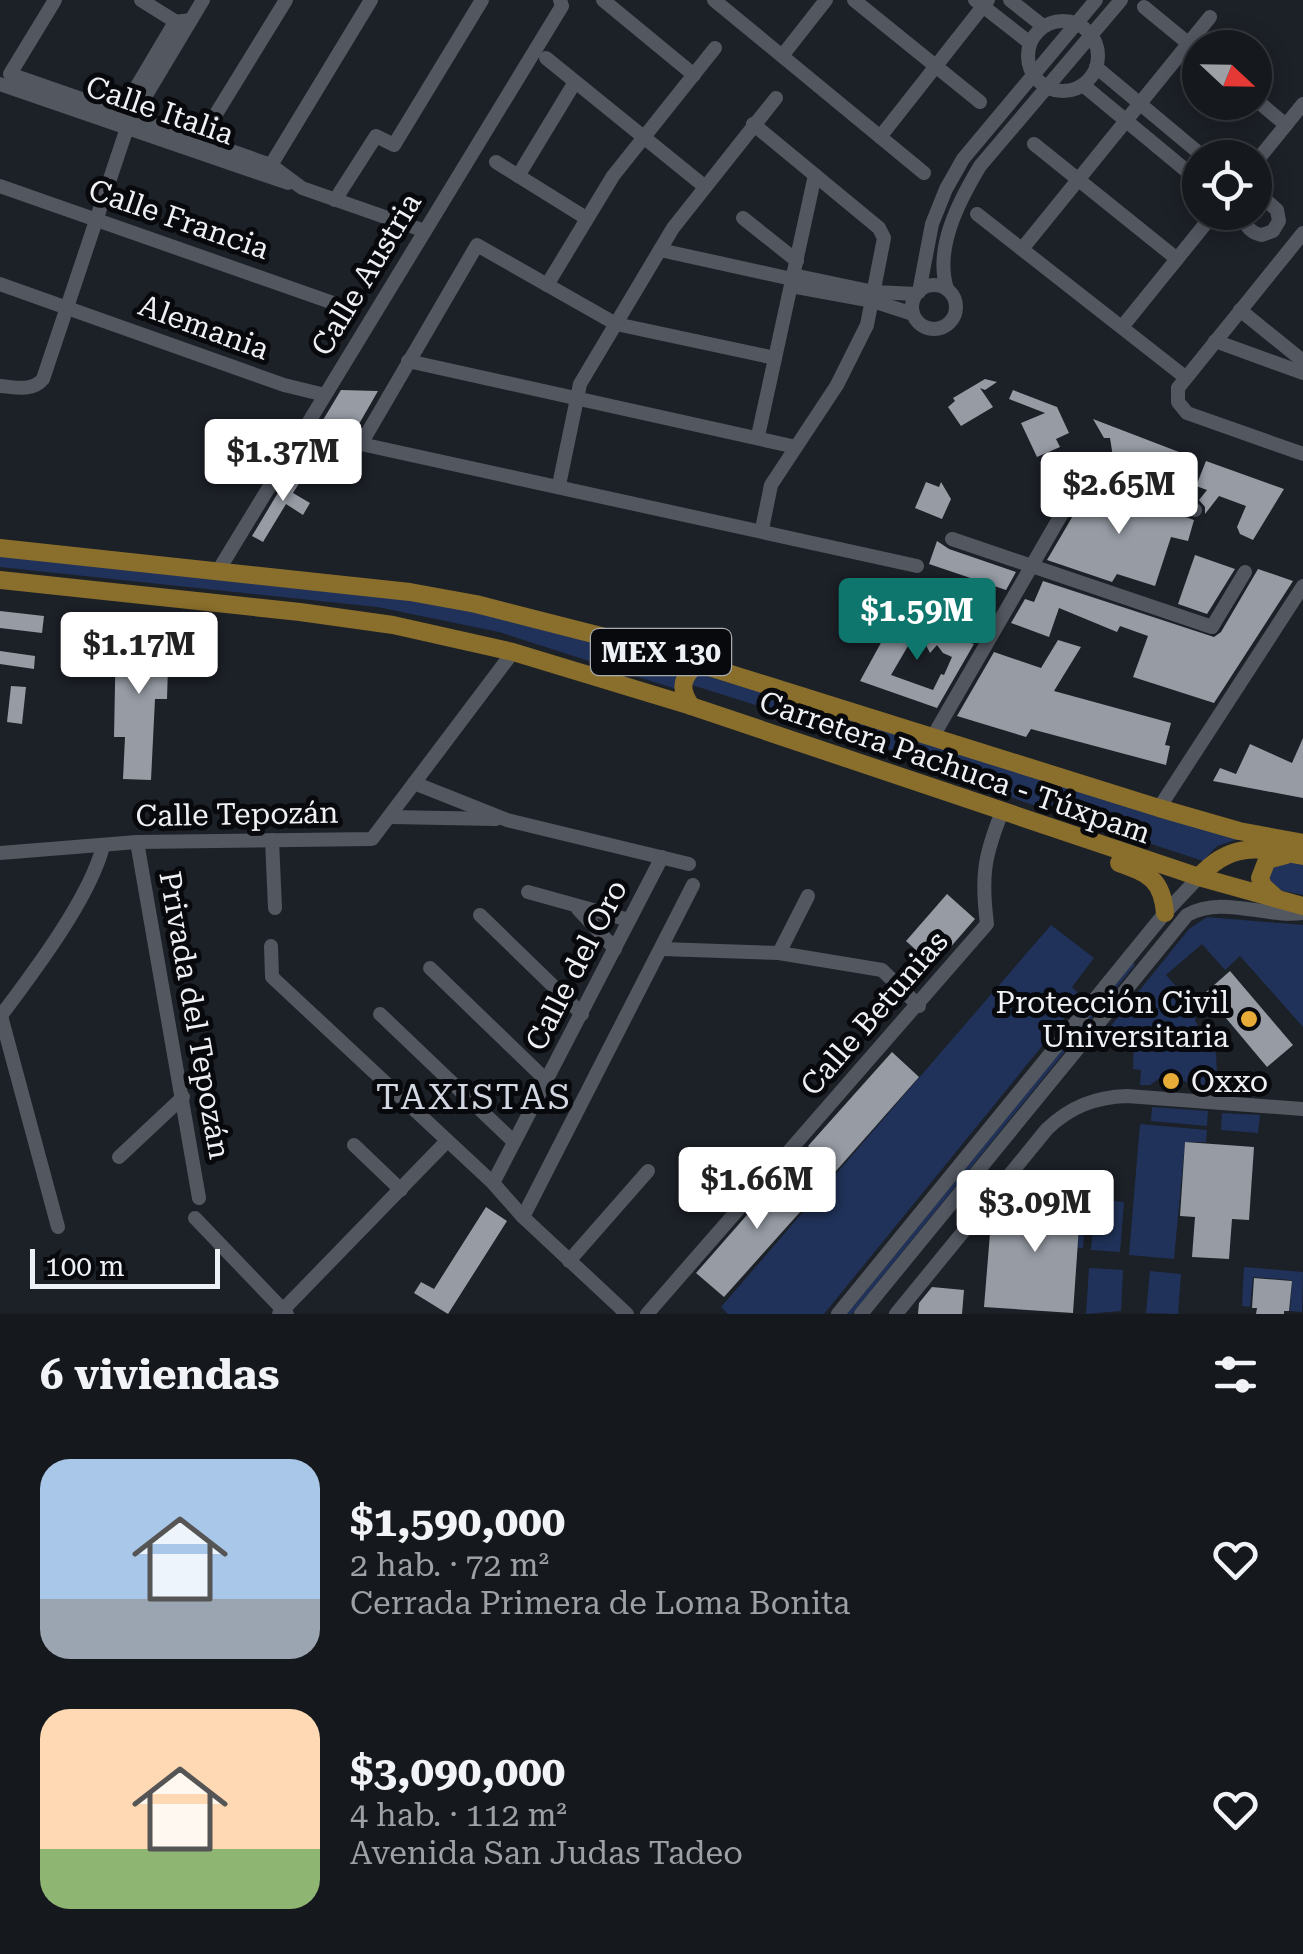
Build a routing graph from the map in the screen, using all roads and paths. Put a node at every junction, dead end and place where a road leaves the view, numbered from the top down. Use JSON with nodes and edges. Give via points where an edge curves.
{"nodes":[{"id":1,"x":55,"y":0,"type":"edge"},
{"id":2,"x":141,"y":0,"type":"edge"},
{"id":3,"x":203,"y":0,"type":"edge"},
{"id":4,"x":286,"y":0,"type":"edge"},
{"id":5,"x":370,"y":0,"type":"edge"},
{"id":6,"x":482,"y":0,"type":"edge"},
{"id":7,"x":603,"y":0,"type":"edge"},
{"id":8,"x":826,"y":0,"type":"edge"},
{"id":9,"x":854,"y":0,"type":"edge"},
{"id":10,"x":1010,"y":0,"type":"edge"},
{"id":11,"x":1096,"y":0,"type":"edge"},
{"id":12,"x":1121,"y":0,"type":"edge"},
{"id":13,"x":720,"y":2,"type":"edge"},
{"id":14,"x":982,"y":2,"type":"edge"},
{"id":15,"x":561,"y":3,"type":"edge"},
{"id":16,"x":1144,"y":6,"type":"dead end"},
{"id":17,"x":1210,"y":17,"type":"dead end"},
{"id":18,"x":184,"y":23,"type":"junction"},
{"id":19,"x":1076,"y":24,"type":"junction"},
{"id":20,"x":1043,"y":26,"type":"junction"},
{"id":21,"x":1203,"y":30,"type":"edge"},
{"id":22,"x":1090,"y":35,"type":"junction"},
{"id":23,"x":1182,"y":38,"type":"edge"},
{"id":24,"x":1030,"y":43,"type":"junction"},
{"id":25,"x":716,"y":48,"type":"dead end"},
{"id":26,"x":782,"y":56,"type":"junction"},
{"id":27,"x":546,"y":58,"type":"dead end"},
{"id":28,"x":1182,"y":60,"type":"edge"},
{"id":29,"x":936,"y":66,"type":"junction"},
{"id":30,"x":1096,"y":67,"type":"junction"},
{"id":31,"x":694,"y":75,"type":"junction"},
{"id":32,"x":1033,"y":76,"type":"junction"},
{"id":33,"x":5,"y":79,"type":"edge"},
{"id":34,"x":575,"y":82,"type":"junction"},
{"id":35,"x":1084,"y":85,"type":"junction"},
{"id":36,"x":1046,"y":88,"type":"junction"},
{"id":37,"x":776,"y":98,"type":"dead end"},
{"id":38,"x":980,"y":102,"type":"dead end"},
{"id":39,"x":1140,"y":103,"type":"junction"},
{"id":40,"x":1303,"y":104,"type":"edge"},
{"id":41,"x":1272,"y":113,"type":"edge"},
{"id":42,"x":127,"y":119,"type":"junction"},
{"id":43,"x":1126,"y":120,"type":"junction"},
{"id":44,"x":754,"y":124,"type":"junction"},
{"id":45,"x":1286,"y":125,"type":"junction"},
{"id":46,"x":880,"y":136,"type":"junction"},
{"id":47,"x":643,"y":138,"type":"junction"},
{"id":48,"x":200,"y":140,"type":"junction"},
{"id":49,"x":1184,"y":140,"type":"edge"},
{"id":50,"x":1272,"y":143,"type":"edge"},
{"id":51,"x":1034,"y":144,"type":"dead end"},
{"id":52,"x":496,"y":162,"type":"dead end"},
{"id":53,"x":271,"y":165,"type":"junction"},
{"id":54,"x":1182,"y":167,"type":"edge"},
{"id":55,"x":924,"y":172,"type":"dead end"},
{"id":56,"x":814,"y":175,"type":"junction"},
{"id":57,"x":518,"y":176,"type":"junction"},
{"id":58,"x":1078,"y":179,"type":"junction"},
{"id":59,"x":0,"y":186,"type":"edge"},
{"id":60,"x":704,"y":186,"type":"junction"},
{"id":61,"x":302,"y":188,"type":"junction"},
{"id":62,"x":336,"y":200,"type":"junction"},
{"id":63,"x":1272,"y":205,"type":"edge"},
{"id":64,"x":977,"y":214,"type":"dead end"},
{"id":65,"x":586,"y":218,"type":"junction"},
{"id":66,"x":743,"y":218,"type":"dead end"},
{"id":67,"x":1279,"y":218,"type":"junction"},
{"id":68,"x":94,"y":219,"type":"junction"},
{"id":69,"x":1200,"y":230,"type":"edge"},
{"id":70,"x":1250,"y":230,"type":"edge"},
{"id":71,"x":425,"y":231,"type":"junction"},
{"id":72,"x":1264,"y":235,"type":"junction"},
{"id":73,"x":1297,"y":244,"type":"edge"},
{"id":74,"x":1022,"y":249,"type":"junction"},
{"id":75,"x":660,"y":250,"type":"junction"},
{"id":76,"x":1177,"y":259,"type":"junction"},
{"id":77,"x":793,"y":275,"type":"junction"},
{"id":78,"x":0,"y":284,"type":"edge"},
{"id":79,"x":547,"y":285,"type":"junction"},
{"id":80,"x":947,"y":289,"type":"junction"},
{"id":81,"x":918,"y":293,"type":"junction"},
{"id":82,"x":874,"y":296,"type":"junction"},
{"id":83,"x":339,"y":305,"type":"dead end"},
{"id":84,"x":66,"y":306,"type":"junction"},
{"id":85,"x":1240,"y":310,"type":"junction"},
{"id":86,"x":913,"y":314,"type":"junction"},
{"id":87,"x":616,"y":324,"type":"junction"},
{"id":88,"x":1122,"y":327,"type":"junction"},
{"id":89,"x":1215,"y":341,"type":"junction"},
{"id":90,"x":775,"y":358,"type":"junction"},
{"id":91,"x":1303,"y":360,"type":"edge"},
{"id":92,"x":408,"y":361,"type":"junction"},
{"id":93,"x":1303,"y":373,"type":"edge"},
{"id":94,"x":1185,"y":376,"type":"junction"},
{"id":95,"x":0,"y":386,"type":"edge"},
{"id":96,"x":325,"y":395,"type":"junction"},
{"id":97,"x":576,"y":397,"type":"junction"},
{"id":98,"x":758,"y":436,"type":"junction"},
{"id":99,"x":796,"y":447,"type":"junction"},
{"id":100,"x":1303,"y":454,"type":"edge"},
{"id":101,"x":558,"y":484,"type":"junction"},
{"id":102,"x":1196,"y":510,"type":"dead end"},
{"id":103,"x":762,"y":529,"type":"junction"},
{"id":104,"x":952,"y":539,"type":"dead end"},
{"id":105,"x":0,"y":548,"type":"edge"},
{"id":106,"x":917,"y":566,"type":"dead end"},
{"id":107,"x":1032,"y":566,"type":"junction"},
{"id":108,"x":218,"y":571,"type":"junction"},
{"id":109,"x":1245,"y":572,"type":"dead end"},
{"id":110,"x":0,"y":580,"type":"edge"},
{"id":111,"x":1303,"y":586,"type":"edge"},
{"id":112,"x":1299,"y":600,"type":"edge"},
{"id":113,"x":513,"y":652,"type":"junction"},
{"id":114,"x":704,"y":665,"type":"junction"},
{"id":115,"x":690,"y":706,"type":"junction"},
{"id":116,"x":932,"y":738,"type":"junction"},
{"id":117,"x":414,"y":784,"type":"junction"},
{"id":118,"x":1160,"y":808,"type":"junction"},
{"id":119,"x":1002,"y":812,"type":"junction"},
{"id":120,"x":391,"y":817,"type":"junction"},
{"id":121,"x":507,"y":820,"type":"junction"},
{"id":122,"x":1033,"y":823,"type":"junction"},
{"id":123,"x":272,"y":840,"type":"junction"},
{"id":124,"x":136,"y":842,"type":"junction"},
{"id":125,"x":102,"y":846,"type":"junction"},
{"id":126,"x":1302,"y":851,"type":"edge"},
{"id":127,"x":0,"y":853,"type":"edge"},
{"id":128,"x":662,"y":857,"type":"junction"},
{"id":129,"x":689,"y":864,"type":"dead end"},
{"id":130,"x":1199,"y":877,"type":"junction"},
{"id":131,"x":693,"y":885,"type":"dead end"},
{"id":132,"x":528,"y":892,"type":"dead end"},
{"id":133,"x":808,"y":896,"type":"dead end"},
{"id":134,"x":1278,"y":900,"type":"junction"},
{"id":135,"x":276,"y":908,"type":"dead end"},
{"id":136,"x":578,"y":908,"type":"junction"},
{"id":137,"x":1303,"y":909,"type":"edge"},
{"id":138,"x":480,"y":915,"type":"dead end"},
{"id":139,"x":1171,"y":919,"type":"junction"},
{"id":140,"x":629,"y":920,"type":"junction"},
{"id":141,"x":272,"y":946,"type":"dead end"},
{"id":142,"x":614,"y":949,"type":"junction"},
{"id":143,"x":662,"y":949,"type":"junction"},
{"id":144,"x":780,"y":953,"type":"junction"},
{"id":145,"x":430,"y":968,"type":"dead end"},
{"id":146,"x":919,"y":1006,"type":"junction"},
{"id":147,"x":380,"y":1014,"type":"dead end"},
{"id":148,"x":582,"y":1014,"type":"junction"},
{"id":149,"x":0,"y":1016,"type":"edge"},
{"id":150,"x":547,"y":1081,"type":"junction"},
{"id":151,"x":183,"y":1097,"type":"junction"},
{"id":152,"x":1303,"y":1110,"type":"edge"},
{"id":153,"x":446,"y":1142,"type":"junction"},
{"id":154,"x":354,"y":1145,"type":"dead end"},
{"id":155,"x":511,"y":1146,"type":"junction"},
{"id":156,"x":119,"y":1157,"type":"dead end"},
{"id":157,"x":648,"y":1171,"type":"dead end"},
{"id":158,"x":480,"y":1172,"type":"junction"},
{"id":159,"x":493,"y":1184,"type":"junction"},
{"id":160,"x":401,"y":1190,"type":"junction"},
{"id":161,"x":199,"y":1198,"type":"dead end"},
{"id":162,"x":523,"y":1217,"type":"junction"},
{"id":163,"x":195,"y":1218,"type":"dead end"},
{"id":164,"x":58,"y":1226,"type":"dead end"},
{"id":165,"x":570,"y":1261,"type":"junction"},
{"id":166,"x":283,"y":1313,"type":"edge"},
{"id":167,"x":627,"y":1314,"type":"edge"},
{"id":168,"x":648,"y":1314,"type":"edge"},
{"id":169,"x":838,"y":1314,"type":"edge"},
{"id":170,"x":861,"y":1314,"type":"edge"},
{"id":171,"x":896,"y":1314,"type":"edge"}],
"edges":[{"from":1,"to":33,"type":"street"},
{"from":2,"to":18,"type":"street"},
{"from":3,"to":18,"type":"street"},
{"from":4,"to":48,"type":"street"},
{"from":5,"to":53,"type":"street"},
{"from":6,"to":62,"type":"street","via":[[394,145],[376,136]]},
{"from":7,"to":31,"type":"street"},
{"from":8,"to":26,"type":"street"},
{"from":9,"to":29,"type":"street"},
{"from":10,"to":20,"type":"street"},
{"from":11,"to":19,"type":"street"},
{"from":12,"to":22,"type":"street"},
{"from":13,"to":26,"type":"street"},
{"from":14,"to":24,"type":"street"},
{"from":14,"to":29,"type":"street"},
{"from":15,"to":71,"type":"street","name":"Calle Austria"},
{"from":16,"to":23,"type":"street"},
{"from":17,"to":21,"type":"street"},
{"from":18,"to":42,"type":"street"},
{"from":19,"to":20,"type":"street"},
{"from":19,"to":22,"type":"street"},
{"from":19,"to":32,"type":"street"},
{"from":20,"to":24,"type":"street"},
{"from":22,"to":30,"type":"street"},
{"from":22,"to":36,"type":"street"},
{"from":24,"to":32,"type":"street"},
{"from":25,"to":31,"type":"street"},
{"from":26,"to":46,"type":"street"},
{"from":27,"to":34,"type":"street"},
{"from":28,"to":39,"type":"street"},
{"from":29,"to":38,"type":"street"},
{"from":29,"to":46,"type":"street"},
{"from":30,"to":35,"type":"street"},
{"from":30,"to":39,"type":"street"},
{"from":31,"to":47,"type":"street"},
{"from":32,"to":36,"type":"street"},
{"from":32,"to":81,"type":"street","via":[[946,188]]},
{"from":33,"to":42,"type":"street","name":"Calle Italia"},
{"from":34,"to":47,"type":"street"},
{"from":34,"to":57,"type":"street"},
{"from":35,"to":36,"type":"street","via":[[1068,92]]},
{"from":35,"to":43,"type":"street"},
{"from":36,"to":80,"type":"street","via":[[963,195],[942,264]]},
{"from":37,"to":44,"type":"street"},
{"from":39,"to":43,"type":"street"},
{"from":39,"to":49,"type":"street"},
{"from":40,"to":45,"type":"street"},
{"from":41,"to":45,"type":"street"},
{"from":42,"to":48,"type":"street","name":"Calle Italia"},
{"from":42,"to":61,"type":"street","name":"Calle Italia"},
{"from":42,"to":68,"type":"street"},
{"from":43,"to":54,"type":"street"},
{"from":43,"to":58,"type":"street"},
{"from":44,"to":56,"type":"street"},
{"from":44,"to":60,"type":"street"},
{"from":45,"to":50,"type":"street"},
{"from":46,"to":55,"type":"street"},
{"from":47,"to":60,"type":"street"},
{"from":47,"to":65,"type":"street"},
{"from":48,"to":53,"type":"street","name":"Calle Italia"},
{"from":51,"to":58,"type":"street"},
{"from":52,"to":57,"type":"street"},
{"from":53,"to":61,"type":"street","name":"Calle Italia"},
{"from":56,"to":77,"type":"street"},
{"from":56,"to":82,"type":"street","via":[[882,233]]},
{"from":57,"to":65,"type":"street"},
{"from":58,"to":74,"type":"street"},
{"from":58,"to":76,"type":"street"},
{"from":59,"to":68,"type":"street","name":"Calle Francia"},
{"from":60,"to":75,"type":"street"},
{"from":61,"to":62,"type":"street","name":"Calle Italia"},
{"from":62,"to":71,"type":"street","name":"Calle Italia"},
{"from":63,"to":67,"type":"street"},
{"from":64,"to":74,"type":"street"},
{"from":65,"to":79,"type":"street"},
{"from":66,"to":77,"type":"street"},
{"from":67,"to":72,"type":"street"},
{"from":67,"to":73,"type":"street"},
{"from":68,"to":83,"type":"street","name":"Calle Francia"},
{"from":68,"to":84,"type":"street"},
{"from":69,"to":76,"type":"street"},
{"from":70,"to":72,"type":"street"},
{"from":71,"to":96,"type":"street","name":"Calle Austria"},
{"from":72,"to":73,"type":"street"},
{"from":73,"to":85,"type":"street"},
{"from":74,"to":88,"type":"street"},
{"from":75,"to":77,"type":"street"},
{"from":75,"to":87,"type":"street"},
{"from":76,"to":88,"type":"street"},
{"from":77,"to":82,"type":"street"},
{"from":77,"to":90,"type":"street"},
{"from":78,"to":84,"type":"street","name":"Alemania"},
{"from":79,"to":87,"type":"street"},
{"from":79,"to":92,"type":"street","via":[[477,245]]},
{"from":80,"to":81,"type":"street","via":[[934,285]]},
{"from":80,"to":86,"type":"street","via":[[956,309],[950,322],[928,328]]},
{"from":81,"to":82,"type":"street"},
{"from":81,"to":86,"type":"street"},
{"from":82,"to":86,"type":"street"},
{"from":82,"to":99,"type":"street","via":[[856,349]]},
{"from":84,"to":95,"type":"street","via":[[43,378],[27,388]]},
{"from":84,"to":96,"type":"street","name":"Alemania"},
{"from":85,"to":89,"type":"street"},
{"from":85,"to":91,"type":"street"},
{"from":87,"to":90,"type":"street"},
{"from":87,"to":97,"type":"street"},
{"from":88,"to":94,"type":"street"},
{"from":89,"to":93,"type":"street"},
{"from":89,"to":94,"type":"street"},
{"from":90,"to":98,"type":"street"},
{"from":92,"to":97,"type":"street"},
{"from":92,"to":101,"type":"street","via":[[361,444]]},
{"from":94,"to":100,"type":"street","via":[[1178,402],[1187,413]]},
{"from":96,"to":108,"type":"street","name":"Calle Austria"},
{"from":97,"to":98,"type":"street"},
{"from":97,"to":101,"type":"street"},
{"from":98,"to":99,"type":"street"},
{"from":99,"to":103,"type":"street","via":[[771,485]]},
{"from":101,"to":103,"type":"street"},
{"from":102,"to":107,"type":"street","via":[[1086,472]]},
{"from":103,"to":106,"type":"street"},
{"from":104,"to":107,"type":"street"},
{"from":105,"to":108,"type":"main road","name":"Carretera Pachuca - Túxpam","number":"MEX 130"},
{"from":107,"to":109,"type":"street","via":[[1212,626]]},
{"from":107,"to":116,"type":"street"},
{"from":108,"to":114,"type":"main road","name":"Carretera Pachuca - Túxpam","number":"MEX 130","via":[[476,604]]},
{"from":110,"to":113,"type":"main road","name":"Carretera Pachuca - Túxpam","number":"MEX 130","via":[[394,625]]},
{"from":111,"to":112,"type":"street"},
{"from":112,"to":118,"type":"street"},
{"from":113,"to":115,"type":"main road","name":"Carretera Pachuca - Túxpam","number":"MEX 130"},
{"from":113,"to":117,"type":"street"},
{"from":114,"to":115,"type":"main road","via":[[683,682]]},
{"from":114,"to":116,"type":"main road","name":"Carretera Pachuca - Túxpam","number":"MEX 130"},
{"from":115,"to":119,"type":"main road","name":"Carretera Pachuca - Túxpam","number":"MEX 130"},
{"from":116,"to":118,"type":"main road","name":"Carretera Pachuca - Túxpam","number":"MEX 130"},
{"from":117,"to":120,"type":"street"},
{"from":117,"to":121,"type":"street"},
{"from":118,"to":126,"type":"main road","name":"Carretera Pachuca - Túxpam","number":"MEX 130"},
{"from":119,"to":122,"type":"main road","name":"Carretera Pachuca - Túxpam","number":"MEX 130"},
{"from":119,"to":146,"type":"street","name":"Calle Betunias","via":[[982,884],[987,924]]},
{"from":120,"to":121,"type":"street"},
{"from":120,"to":123,"type":"street","name":"Calle Tepozán","via":[[372,838]]},
{"from":121,"to":128,"type":"street"},
{"from":122,"to":130,"type":"main road","name":"Carretera Pachuca - Túxpam","number":"MEX 130"},
{"from":122,"to":139,"type":"main road","via":[[1062,842],[1148,876]]},
{"from":123,"to":124,"type":"street","name":"Calle Tepozán"},
{"from":123,"to":135,"type":"street"},
{"from":124,"to":125,"type":"street","name":"Calle Tepozán"},
{"from":124,"to":151,"type":"street","name":"Privada del Tepozán"},
{"from":125,"to":127,"type":"street","name":"Calle Tepozán"},
{"from":125,"to":149,"type":"street","via":[[49,948]]},
{"from":126,"to":130,"type":"main road","via":[[1236,850]]},
{"from":126,"to":134,"type":"main road","via":[[1272,856],[1264,866],[1263,886]]},
{"from":128,"to":129,"type":"street"},
{"from":128,"to":140,"type":"street","name":"Calle del Oro"},
{"from":130,"to":134,"type":"main road","name":"Carretera Pachuca - Túxpam","number":"MEX 130"},
{"from":130,"to":139,"type":"street"},
{"from":131,"to":143,"type":"street"},
{"from":132,"to":136,"type":"street"},
{"from":133,"to":144,"type":"street"},
{"from":134,"to":137,"type":"main road","name":"Carretera Pachuca - Túxpam","number":"MEX 130"},
{"from":136,"to":140,"type":"street"},
{"from":136,"to":142,"type":"street"},
{"from":137,"to":139,"type":"street","via":[[1288,914],[1214,906]]},
{"from":138,"to":148,"type":"street"},
{"from":139,"to":169,"type":"street"},
{"from":139,"to":170,"type":"street"},
{"from":140,"to":142,"type":"street","name":"Calle del Oro"},
{"from":141,"to":153,"type":"street","via":[[272,977]]},
{"from":142,"to":148,"type":"street","name":"Calle del Oro"},
{"from":143,"to":144,"type":"street"},
{"from":143,"to":162,"type":"street"},
{"from":144,"to":146,"type":"street","via":[[882,970]]},
{"from":145,"to":150,"type":"street"},
{"from":146,"to":168,"type":"street","name":"Calle Betunias"},
{"from":147,"to":155,"type":"street"},
{"from":148,"to":150,"type":"street","name":"Calle del Oro"},
{"from":149,"to":164,"type":"street"},
{"from":150,"to":155,"type":"street","name":"Calle del Oro"},
{"from":151,"to":156,"type":"street"},
{"from":151,"to":161,"type":"street","name":"Privada del Tepozán"},
{"from":152,"to":171,"type":"street","via":[[1127,1096],[1071,1110],[1047,1128]]},
{"from":153,"to":158,"type":"street"},
{"from":153,"to":160,"type":"street"},
{"from":154,"to":160,"type":"street"},
{"from":155,"to":158,"type":"street","name":"Calle del Oro"},
{"from":155,"to":159,"type":"street","name":"Calle del Oro"},
{"from":157,"to":165,"type":"street"},
{"from":158,"to":159,"type":"street"},
{"from":159,"to":162,"type":"street"},
{"from":160,"to":166,"type":"street"},
{"from":162,"to":165,"type":"street"},
{"from":163,"to":166,"type":"street"},
{"from":165,"to":167,"type":"street"}]}
